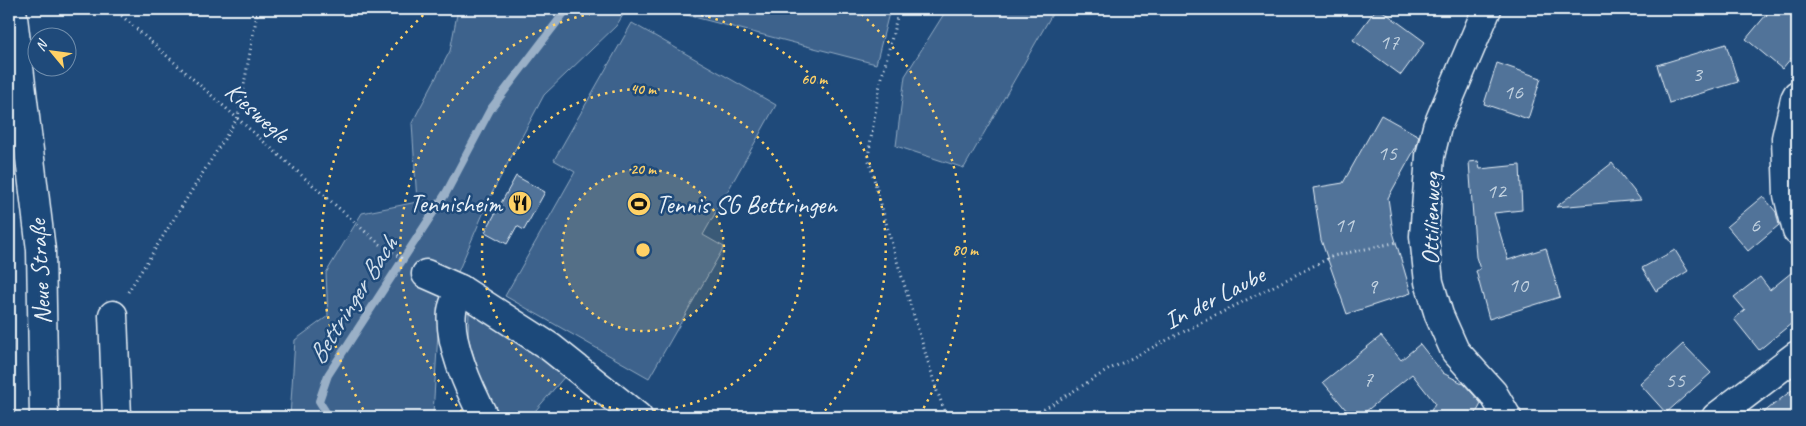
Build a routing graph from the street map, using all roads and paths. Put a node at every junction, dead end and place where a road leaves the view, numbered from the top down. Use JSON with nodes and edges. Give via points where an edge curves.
{"nodes":[{"id":1,"x":12,"y":9,"type":"edge"},
{"id":2,"x":114,"y":9,"type":"edge"},
{"id":3,"x":258,"y":9,"type":"edge"},
{"id":4,"x":899,"y":9,"type":"edge"},
{"id":5,"x":1487,"y":9,"type":"edge"},
{"id":6,"x":1797,"y":95,"type":"edge"},
{"id":7,"x":238,"y":117,"type":"junction"},
{"id":8,"x":1797,"y":232,"type":"edge"},
{"id":9,"x":1424,"y":236,"type":"junction"},
{"id":10,"x":377,"y":242,"type":"dead end"},
{"id":11,"x":426,"y":274,"type":"dead end"},
{"id":12,"x":460,"y":289,"type":"junction"},
{"id":13,"x":113,"y":315,"type":"joint"},
{"id":14,"x":1797,"y":355,"type":"edge"},
{"id":15,"x":44,"y":417,"type":"edge"},
{"id":16,"x":117,"y":417,"type":"edge"},
{"id":17,"x":484,"y":417,"type":"edge"},
{"id":18,"x":638,"y":417,"type":"edge"},
{"id":19,"x":947,"y":417,"type":"edge"},
{"id":20,"x":1031,"y":417,"type":"edge"},
{"id":21,"x":1507,"y":417,"type":"edge"},
{"id":22,"x":1716,"y":417,"type":"edge"}],
"edges":[{"from":1,"to":15,"type":"street","name":"Neue Straße","via":[[41,250]]},
{"from":2,"to":7,"type":"path","name":"Kieswegle"},
{"from":3,"to":7,"type":"path"},
{"from":4,"to":19,"type":"path","via":[[879,89],[868,157],[893,248]]},
{"from":5,"to":9,"type":"street","name":"Ottilienweg","via":[[1437,127],[1430,156]]},
{"from":6,"to":8,"type":"street","via":[[1786,138],[1788,195]]},
{"from":7,"to":10,"type":"path","name":"Kieswegle"},
{"from":7,"to":13,"type":"path"},
{"from":9,"to":20,"type":"path","name":"In der Laube","via":[[1333,256],[1108,370]]},
{"from":9,"to":21,"type":"street","name":"Ottilienweg","via":[[1430,282],[1439,315],[1455,351],[1493,393]]},
{"from":11,"to":12,"type":"street"},
{"from":12,"to":17,"type":"street","via":[[452,310],[452,334],[470,391]]},
{"from":12,"to":18,"type":"street","via":[[550,347]]},
{"from":13,"to":16,"type":"street"},
{"from":14,"to":22,"type":"street"}]}
